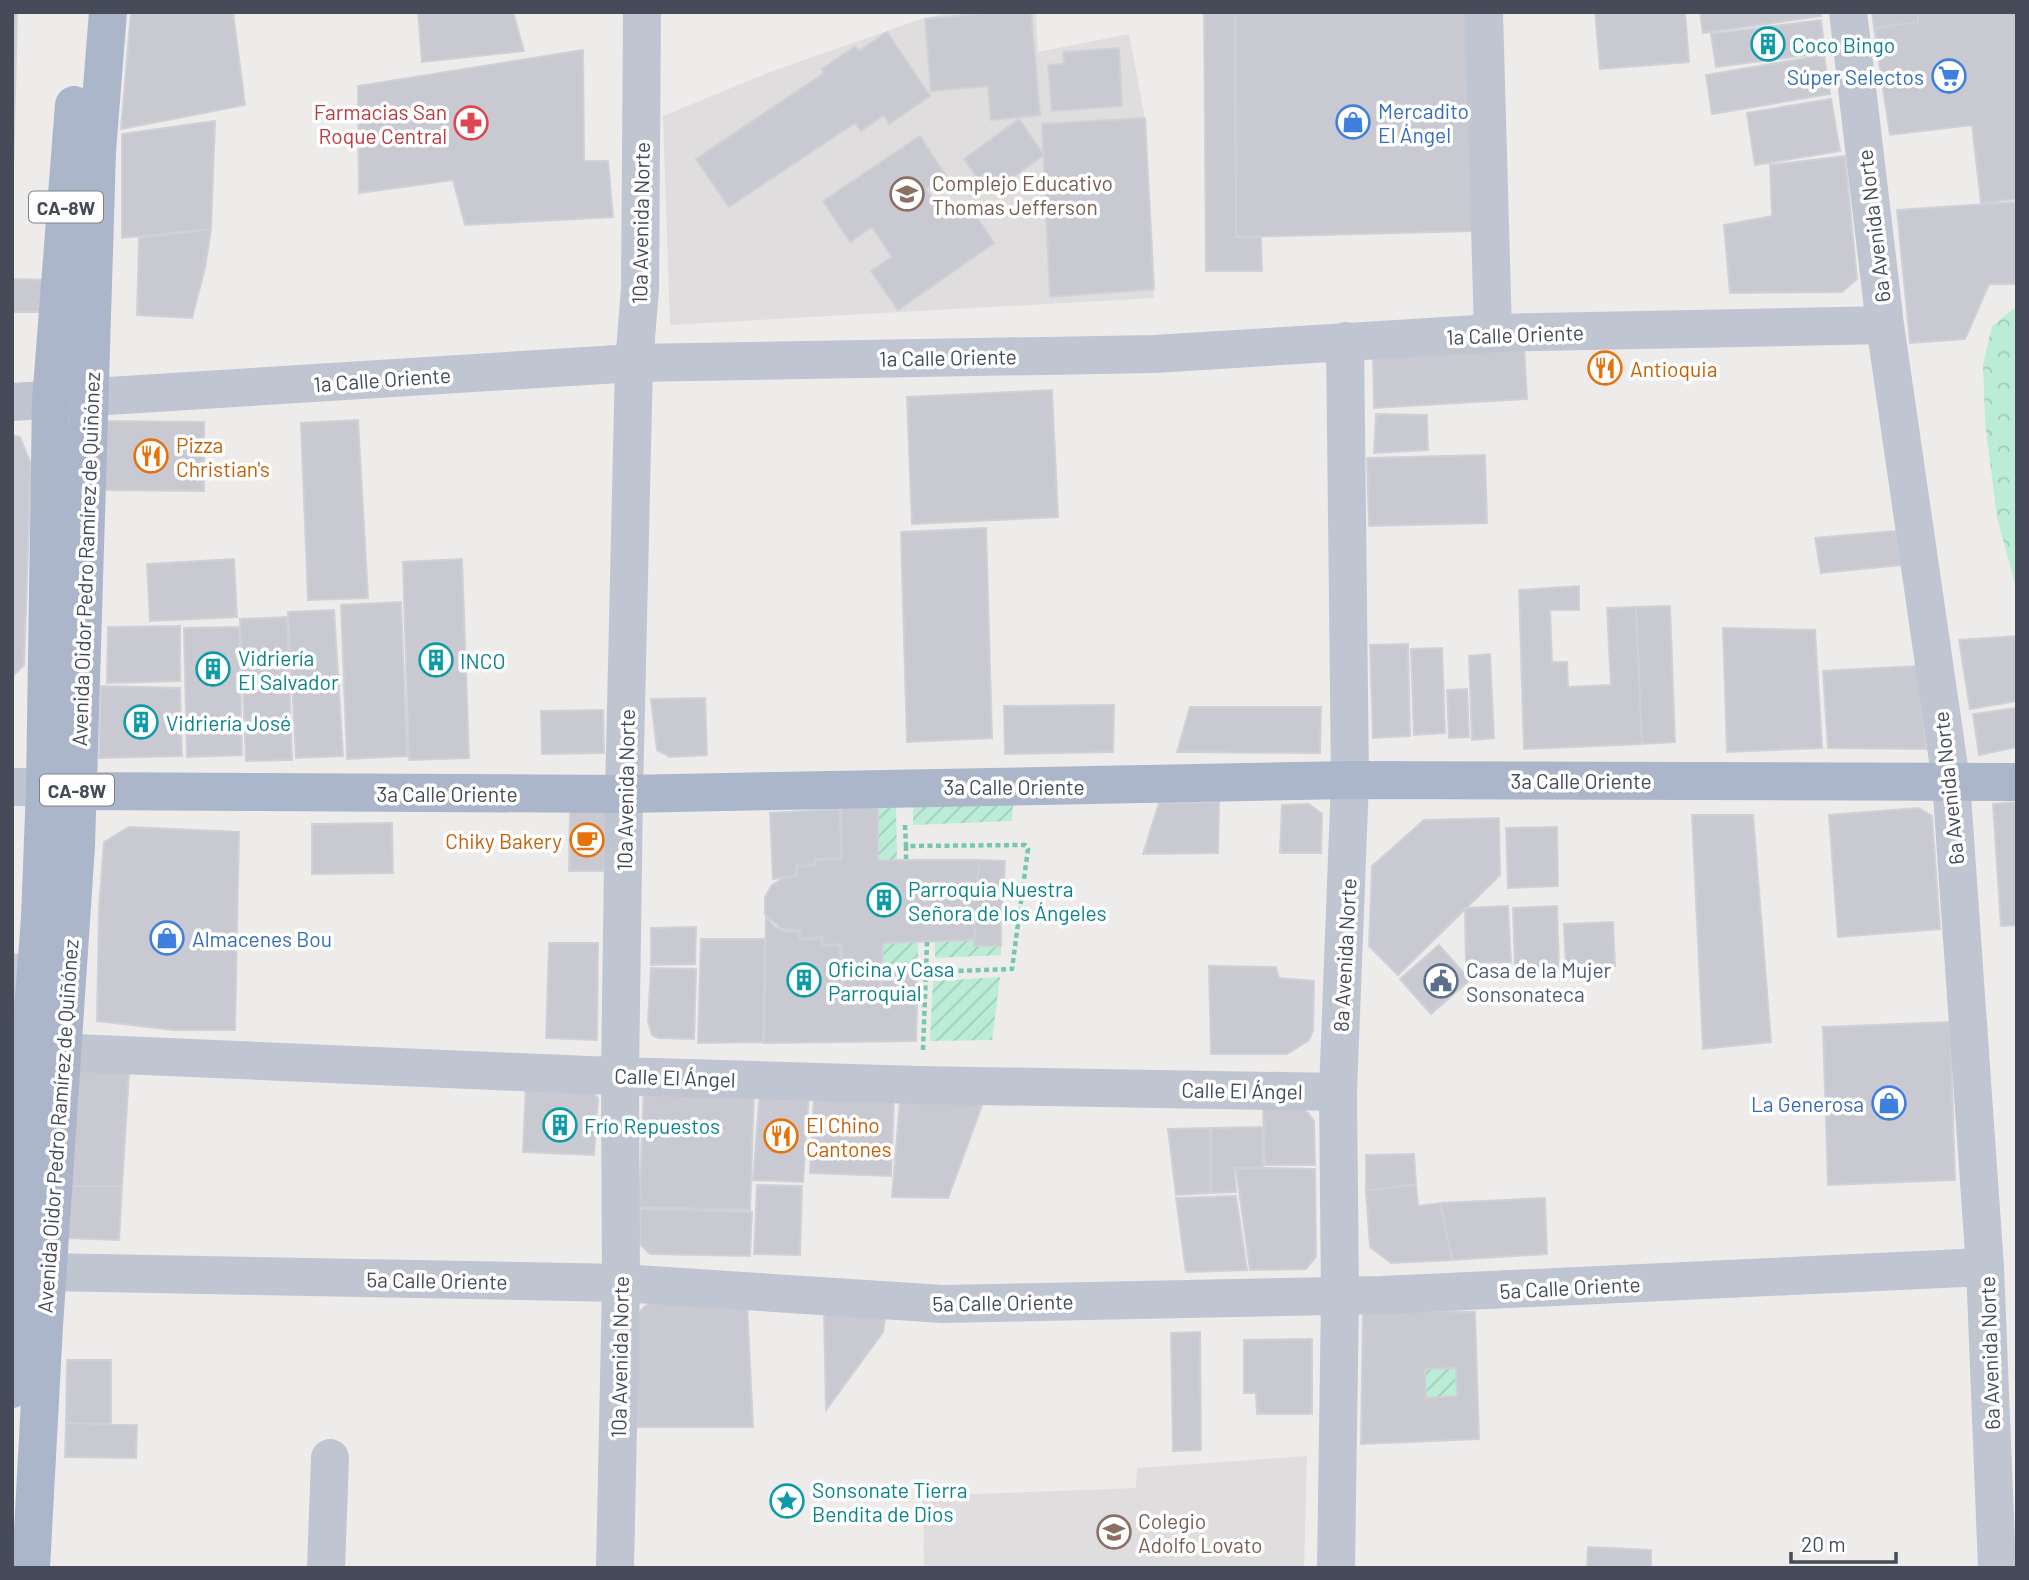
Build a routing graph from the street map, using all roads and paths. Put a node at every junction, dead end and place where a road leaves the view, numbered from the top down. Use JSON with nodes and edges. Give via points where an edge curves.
{"nodes":[{"id":1,"x":81,"y":12,"type":"edge"},
{"id":2,"x":108,"y":12,"type":"edge"},
{"id":3,"x":642,"y":12,"type":"edge"},
{"id":4,"x":1484,"y":12,"type":"edge"},
{"id":5,"x":1848,"y":12,"type":"edge"},
{"id":6,"x":1885,"y":325,"type":"junction"},
{"id":7,"x":1493,"y":333,"type":"junction"},
{"id":8,"x":1345,"y":341,"type":"junction"},
{"id":9,"x":634,"y":363,"type":"junction"},
{"id":10,"x":90,"y":398,"type":"junction"},
{"id":11,"x":51,"y":401,"type":"junction"},
{"id":12,"x":12,"y":402,"type":"edge"},
{"id":13,"x":1350,"y":780,"type":"junction"},
{"id":14,"x":1951,"y":781,"type":"junction"},
{"id":15,"x":2017,"y":782,"type":"edge"},
{"id":16,"x":45,"y":788,"type":"edge"},
{"id":17,"x":624,"y":794,"type":"junction"},
{"id":18,"x":905,"y":820,"type":"dead end"},
{"id":19,"x":906,"y":846,"type":"junction"},
{"id":20,"x":906,"y":859,"type":"dead end"},
{"id":21,"x":926,"y":942,"type":"dead end"},
{"id":22,"x":926,"y":972,"type":"junction"},
{"id":23,"x":924,"y":1041,"type":"dead end"},
{"id":24,"x":35,"y":1051,"type":"edge"},
{"id":25,"x":620,"y":1075,"type":"junction"},
{"id":26,"x":1338,"y":1092,"type":"junction"},
{"id":27,"x":26,"y":1263,"type":"edge"},
{"id":28,"x":1985,"y":1267,"type":"junction"},
{"id":29,"x":621,"y":1283,"type":"junction"},
{"id":30,"x":1340,"y":1296,"type":"junction"},
{"id":31,"x":12,"y":1389,"type":"edge"},
{"id":32,"x":330,"y":1458,"type":"dead end"},
{"id":33,"x":31,"y":1568,"type":"edge"},
{"id":34,"x":326,"y":1568,"type":"edge"},
{"id":35,"x":615,"y":1568,"type":"edge"},
{"id":36,"x":1336,"y":1568,"type":"edge"},
{"id":37,"x":1997,"y":1568,"type":"edge"}],
"edges":[{"from":1,"to":11,"type":"main road","name":"Avenida Oidor Pedro Ramírez de Quiñónez","number":"CA-8W"},
{"from":2,"to":10,"type":"main road","name":"Avenida Oidor Pedro Ramírez de Quiñónez","number":"CA-8W","via":[[97,151]]},
{"from":3,"to":9,"type":"street","name":"10a Avenida Norte","via":[[640,289]]},
{"from":4,"to":7,"type":"street"},
{"from":5,"to":6,"type":"street","name":"6a Avenida Norte"},
{"from":6,"to":7,"type":"street","name":"1a Calle Oriente"},
{"from":6,"to":14,"type":"street","name":"6a Avenida Norte"},
{"from":7,"to":8,"type":"street","name":"1a Calle Oriente"},
{"from":8,"to":9,"type":"street","name":"1a Calle Oriente","via":[[1154,354]]},
{"from":8,"to":13,"type":"street","name":"8a Avenida Norte"},
{"from":9,"to":10,"type":"street","name":"1a Calle Oriente"},
{"from":9,"to":17,"type":"street","name":"10a Avenida Norte"},
{"from":10,"to":11,"type":"street","name":"1a Calle Oriente"},
{"from":10,"to":16,"type":"main road","name":"Avenida Oidor Pedro Ramírez de Quiñónez","number":"CA-8W"},
{"from":11,"to":12,"type":"street","name":"1a Calle Oriente"},
{"from":11,"to":16,"type":"main road","name":"Avenida Oidor Pedro Ramírez de Quiñónez","number":"CA-8W"},
{"from":13,"to":14,"type":"main road","name":"3a Calle Oriente"},
{"from":13,"to":17,"type":"main road","name":"3a Calle Oriente"},
{"from":13,"to":26,"type":"street","name":"8a Avenida Norte"},
{"from":14,"to":15,"type":"main road","name":"3a Calle Oriente"},
{"from":14,"to":28,"type":"street","name":"6a Avenida Norte"},
{"from":16,"to":17,"type":"main road","name":"3a Calle Oriente"},
{"from":16,"to":24,"type":"main road","name":"Avenida Oidor Pedro Ramírez de Quiñónez","number":"CA-8W","via":[[76,846]]},
{"from":17,"to":25,"type":"street","name":"10a Avenida Norte"},
{"from":18,"to":19,"type":"path"},
{"from":19,"to":20,"type":"path"},
{"from":19,"to":22,"type":"path","via":[[1025,845],[1028,849],[1012,969]]},
{"from":21,"to":22,"type":"path"},
{"from":22,"to":23,"type":"path"},
{"from":24,"to":25,"type":"street","name":"Calle El Ángel"},
{"from":24,"to":27,"type":"main road","name":"Avenida Oidor Pedro Ramírez de Quiñónez","number":"CA-8W"},
{"from":25,"to":26,"type":"street","name":"Calle El Ángel"},
{"from":25,"to":29,"type":"street","name":"10a Avenida Norte"},
{"from":26,"to":30,"type":"street","name":"8a Avenida Norte"},
{"from":27,"to":29,"type":"street","name":"5a Calle Oriente"},
{"from":27,"to":31,"type":"main road","name":"Avenida Oidor Pedro Ramírez de Quiñónez","number":"CA-8W"},
{"from":27,"to":33,"type":"main road","name":"Avenida Oidor Pedro Ramírez de Quiñónez","number":"CA-8W"},
{"from":28,"to":30,"type":"street","name":"5a Calle Oriente"},
{"from":28,"to":37,"type":"street","name":"6a Avenida Norte"},
{"from":29,"to":30,"type":"street","name":"5a Calle Oriente","via":[[929,1304]]},
{"from":29,"to":35,"type":"street","name":"10a Avenida Norte"},
{"from":30,"to":36,"type":"street","name":"8a Avenida Norte"},
{"from":32,"to":34,"type":"street"}]}
